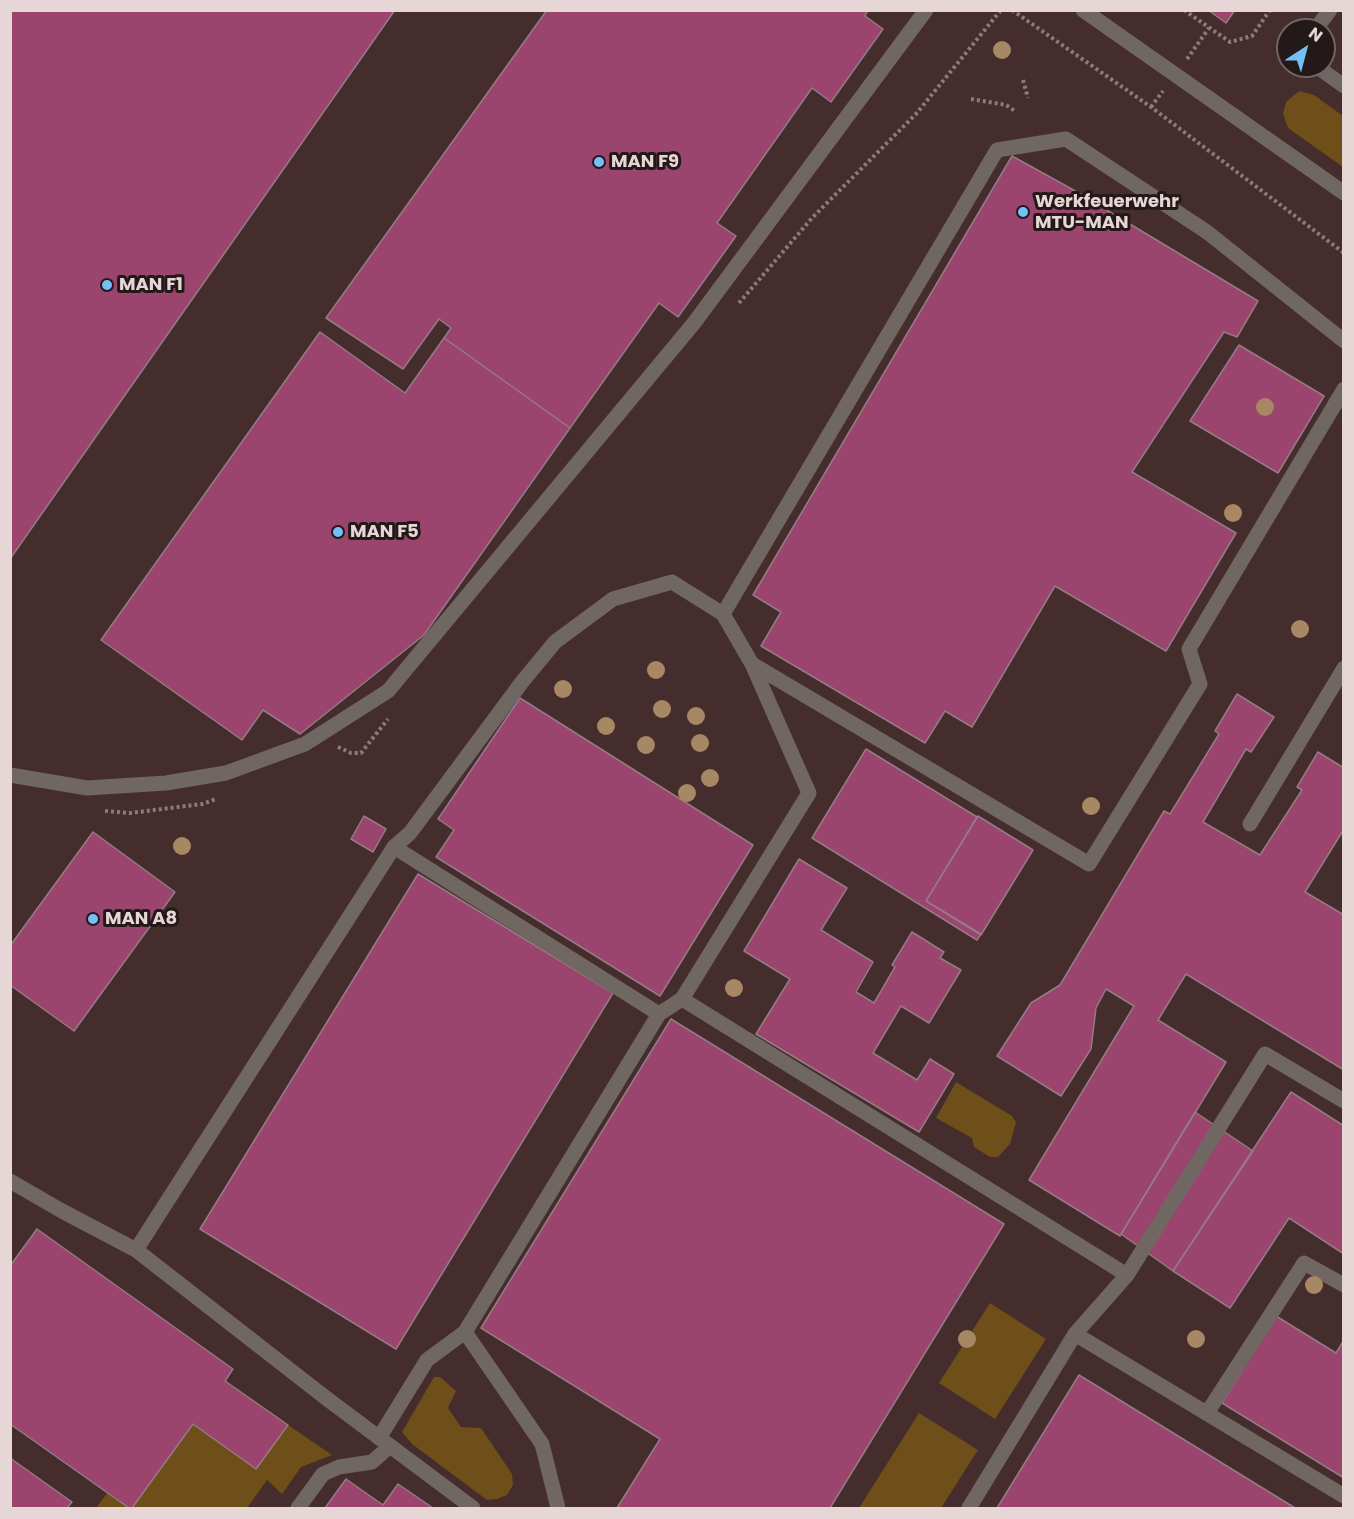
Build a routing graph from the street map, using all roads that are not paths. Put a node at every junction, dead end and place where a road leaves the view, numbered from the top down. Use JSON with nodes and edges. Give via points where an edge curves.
{"nodes":[{"id":1,"x":926,"y":10,"type":"edge"},
{"id":2,"x":1083,"y":10,"type":"edge"},
{"id":3,"x":1344,"y":193,"type":"edge"},
{"id":4,"x":1344,"y":341,"type":"edge"},
{"id":5,"x":1344,"y":389,"type":"edge"},
{"id":6,"x":723,"y":614,"type":"junction"},
{"id":7,"x":752,"y":664,"type":"junction"},
{"id":8,"x":1344,"y":668,"type":"edge"},
{"id":9,"x":10,"y":775,"type":"edge"},
{"id":10,"x":1250,"y":824,"type":"dead end"},
{"id":11,"x":394,"y":847,"type":"junction"},
{"id":12,"x":682,"y":999,"type":"junction"},
{"id":13,"x":659,"y":1014,"type":"junction"},
{"id":14,"x":1344,"y":1101,"type":"edge"},
{"id":15,"x":10,"y":1181,"type":"edge"},
{"id":16,"x":136,"y":1250,"type":"junction"},
{"id":17,"x":1127,"y":1275,"type":"junction"},
{"id":18,"x":1344,"y":1285,"type":"edge"},
{"id":19,"x":465,"y":1332,"type":"junction"},
{"id":20,"x":1075,"y":1334,"type":"junction"},
{"id":21,"x":1207,"y":1413,"type":"junction"},
{"id":22,"x":385,"y":1442,"type":"junction"},
{"id":23,"x":1344,"y":1496,"type":"edge"},
{"id":24,"x":297,"y":1509,"type":"edge"},
{"id":25,"x":473,"y":1509,"type":"edge"},
{"id":26,"x":558,"y":1509,"type":"edge"},
{"id":27,"x":969,"y":1509,"type":"edge"}],
"edges":[{"from":1,"to":9,"type":"lane","via":[[694,323],[388,691],[306,744],[226,773],[166,783],[87,788]]},
{"from":2,"to":3,"type":"lane"},
{"from":4,"to":6,"type":"lane","via":[[1207,232],[1066,139],[997,150]]},
{"from":5,"to":7,"type":"lane","via":[[1189,649],[1200,684],[1089,864]]},
{"from":6,"to":7,"type":"lane"},
{"from":6,"to":11,"type":"lane","via":[[672,582],[613,599],[555,642],[410,833]]},
{"from":7,"to":12,"type":"lane","via":[[809,793]]},
{"from":8,"to":10,"type":"lane"},
{"from":11,"to":13,"type":"lane"},
{"from":11,"to":16,"type":"lane"},
{"from":12,"to":13,"type":"lane"},
{"from":12,"to":17,"type":"lane"},
{"from":13,"to":19,"type":"lane"},
{"from":14,"to":17,"type":"lane","via":[[1265,1054]]},
{"from":15,"to":16,"type":"lane"},
{"from":16,"to":22,"type":"lane"},
{"from":17,"to":20,"type":"lane"},
{"from":18,"to":21,"type":"lane","via":[[1304,1263]]},
{"from":19,"to":22,"type":"lane","via":[[427,1360]]},
{"from":19,"to":26,"type":"lane","via":[[542,1444]]},
{"from":20,"to":21,"type":"lane"},
{"from":20,"to":27,"type":"lane"},
{"from":21,"to":23,"type":"lane"},
{"from":22,"to":24,"type":"lane","via":[[372,1462],[323,1474]]},
{"from":22,"to":25,"type":"lane"}]}
